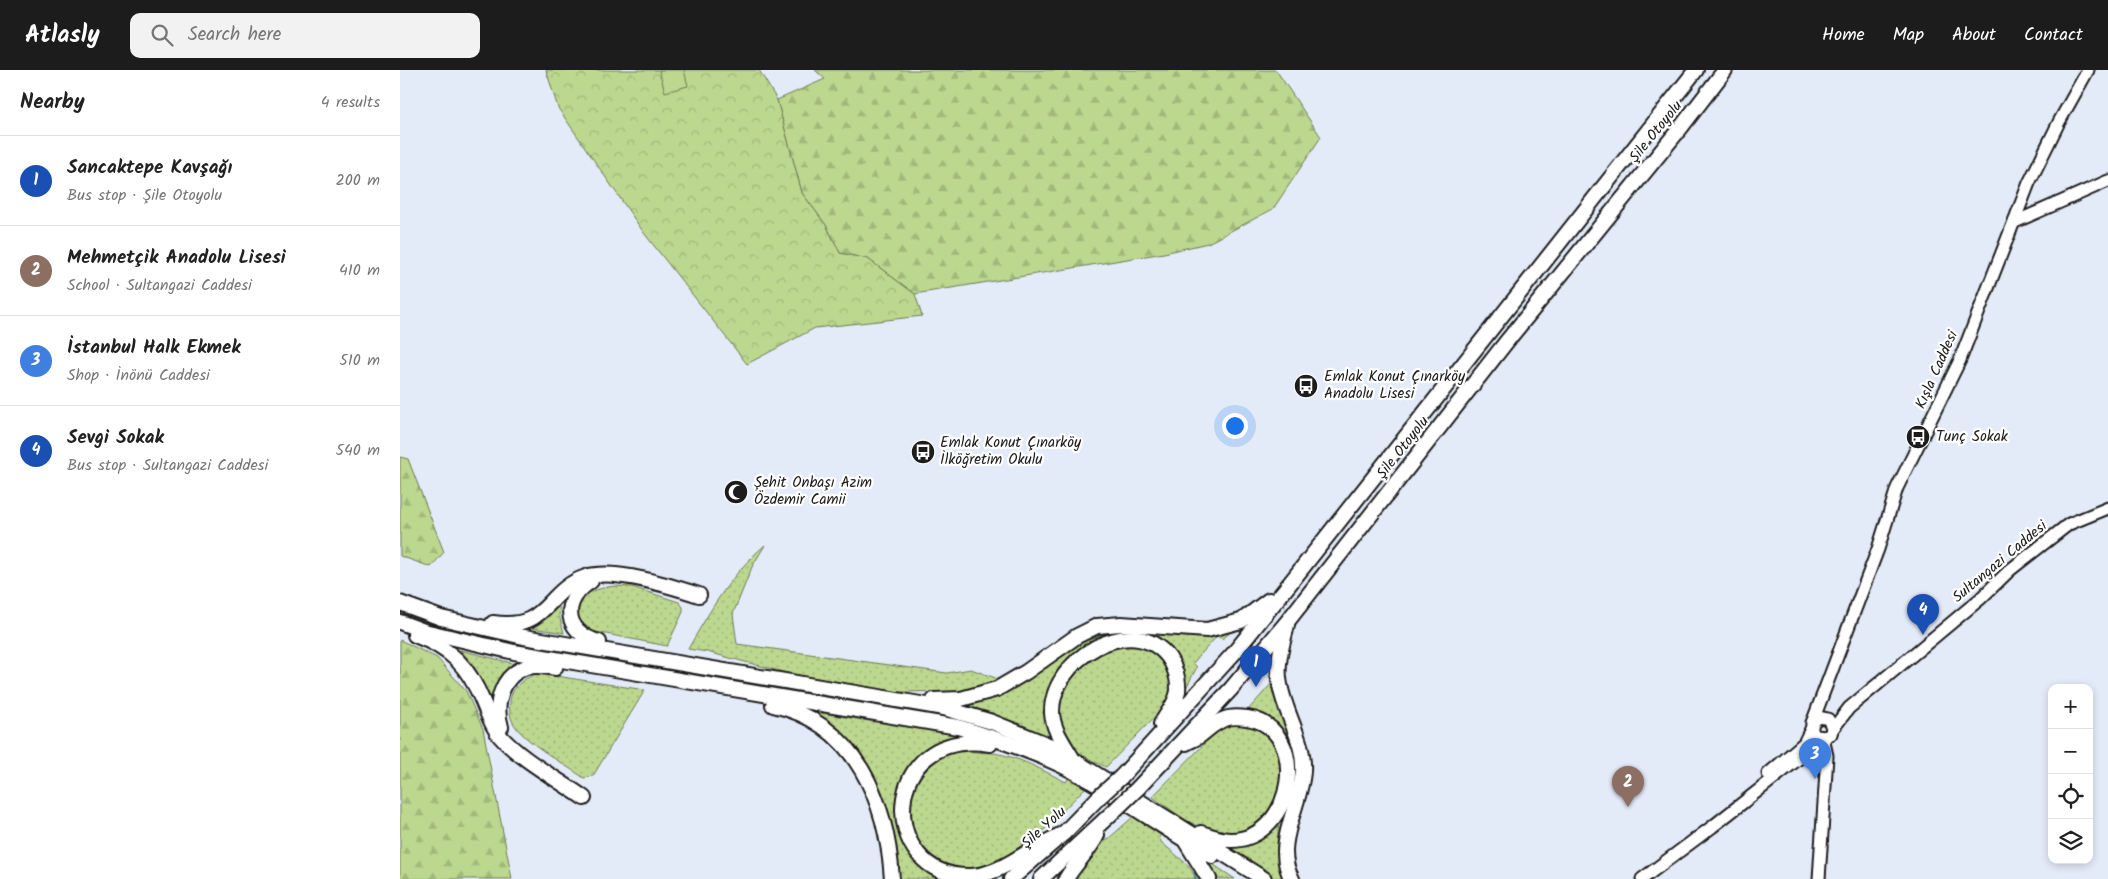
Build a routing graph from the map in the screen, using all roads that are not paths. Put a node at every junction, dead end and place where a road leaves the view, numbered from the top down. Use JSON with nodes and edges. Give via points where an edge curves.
{"nodes":[{"id":1,"x":1696,"y":70,"type":"edge"},
{"id":2,"x":1725,"y":70,"type":"edge"},
{"id":3,"x":2088,"y":70,"type":"edge"},
{"id":4,"x":2108,"y":181,"type":"edge"},
{"id":5,"x":2015,"y":222,"type":"junction"},
{"id":6,"x":2108,"y":508,"type":"edge"},
{"id":7,"x":612,"y":574,"type":"junction"},
{"id":8,"x":1291,"y":582,"type":"junction"},
{"id":9,"x":699,"y":595,"type":"dead end"},
{"id":10,"x":400,"y":603,"type":"edge"},
{"id":11,"x":400,"y":622,"type":"edge"},
{"id":12,"x":1287,"y":622,"type":"junction"},
{"id":13,"x":400,"y":630,"type":"edge"},
{"id":14,"x":637,"y":656,"type":"junction"},
{"id":15,"x":628,"y":672,"type":"junction"},
{"id":16,"x":1826,"y":688,"type":"junction"},
{"id":17,"x":730,"y":690,"type":"junction"},
{"id":18,"x":884,"y":698,"type":"junction"},
{"id":19,"x":1849,"y":708,"type":"junction"},
{"id":20,"x":1827,"y":718,"type":"junction"},
{"id":21,"x":1821,"y":732,"type":"junction"},
{"id":22,"x":509,"y":744,"type":"junction"},
{"id":23,"x":1148,"y":748,"type":"junction"},
{"id":24,"x":1176,"y":748,"type":"junction"},
{"id":25,"x":1035,"y":753,"type":"junction"},
{"id":26,"x":1072,"y":759,"type":"junction"},
{"id":27,"x":584,"y":798,"type":"dead end"},
{"id":28,"x":1101,"y":825,"type":"junction"},
{"id":29,"x":1064,"y":834,"type":"junction"},
{"id":30,"x":1185,"y":835,"type":"junction"},
{"id":31,"x":892,"y":879,"type":"edge"},
{"id":32,"x":1011,"y":879,"type":"edge"},
{"id":33,"x":1041,"y":879,"type":"edge"},
{"id":34,"x":1066,"y":879,"type":"edge"},
{"id":35,"x":1209,"y":879,"type":"edge"},
{"id":36,"x":1247,"y":879,"type":"edge"},
{"id":37,"x":1264,"y":879,"type":"edge"},
{"id":38,"x":1292,"y":879,"type":"edge"},
{"id":39,"x":1642,"y":879,"type":"edge"},
{"id":40,"x":1819,"y":879,"type":"edge"}],
"edges":[{"from":1,"to":8,"type":"highway","name":"Şile Otoyolu"},
{"from":2,"to":12,"type":"highway","name":"Şile Otoyolu"},
{"from":3,"to":5,"type":"street","name":"Kışla Caddesi","via":[[2029,183]]},
{"from":4,"to":5,"type":"street"},
{"from":5,"to":16,"type":"street","name":"Kışla Caddesi","via":[[1960,360],[1898,488]]},
{"from":6,"to":19,"type":"street","name":"Sultangazi Caddesi","via":[[2069,524],[2010,570]]},
{"from":7,"to":9,"type":"highway"},
{"from":7,"to":10,"type":"highway","via":[[578,580],[533,618],[522,623],[496,623]]},
{"from":7,"to":14,"type":"highway","via":[[591,581],[572,598],[570,608],[575,629],[589,639]]},
{"from":8,"to":18,"type":"highway","via":[[1253,613],[1225,626],[1207,630],[1121,624],[1097,626],[1026,672],[978,696],[944,701]]},
{"from":8,"to":23,"type":"highway","name":"Şile Otoyolu","via":[[1234,653]]},
{"from":10,"to":14,"type":"highway","via":[[476,626]]},
{"from":11,"to":15,"type":"highway","via":[[424,631],[514,652]]},
{"from":12,"to":24,"type":"highway","name":"Şile Otoyolu"},
{"from":12,"to":38,"type":"highway","via":[[1279,661],[1279,679],[1304,770],[1285,843],[1288,873]]},
{"from":13,"to":22,"type":"highway","via":[[448,651],[463,663],[494,728]]},
{"from":14,"to":18,"type":"highway"},
{"from":15,"to":17,"type":"highway"},
{"from":15,"to":22,"type":"highway","via":[[543,666],[525,668],[505,684],[498,701],[499,721]]},
{"from":16,"to":20,"type":"street","name":"Kışla Caddesi"},
{"from":16,"to":21,"type":"street","name":"Kışla Caddesi"},
{"from":17,"to":25,"type":"highway","via":[[958,727]]},
{"from":17,"to":31,"type":"highway","via":[[807,717],[835,736],[854,756],[879,809]]},
{"from":18,"to":26,"type":"highway","via":[[944,708],[992,722],[1051,746]]},
{"from":19,"to":20,"type":"street","name":"Sultangazi Caddesi"},
{"from":19,"to":21,"type":"street","name":"Sultangazi Caddesi"},
{"from":20,"to":21,"type":"street","via":[[1832,724]]},
{"from":20,"to":21,"type":"street","name":"Sultangazi Caddesi","via":[[1816,718]]},
{"from":21,"to":39,"type":"street","name":"Sultangazi Caddesi","via":[[1715,818],[1712,827]]},
{"from":21,"to":40,"type":"street","via":[[1827,756]]},
{"from":22,"to":27,"type":"highway"},
{"from":23,"to":26,"type":"highway","via":[[1176,698],[1178,689],[1173,664],[1151,643],[1136,638],[1118,639],[1083,655],[1056,692],[1052,712],[1055,727]]},
{"from":23,"to":29,"type":"highway","name":"Şile Yolu","bridge":true},
{"from":24,"to":28,"type":"highway","name":"Şile Otoyolu","bridge":true},
{"from":24,"to":30,"type":"highway","via":[[1202,735],[1211,726],[1238,717],[1255,719],[1269,728],[1279,739],[1287,759],[1285,795],[1271,823],[1251,836],[1232,840]]},
{"from":25,"to":29,"type":"highway","via":[[972,742],[956,743],[927,757],[915,770],[903,801],[902,820],[908,838],[929,865],[948,873],[970,876],[1009,865]]},
{"from":25,"to":30,"type":"highway"},
{"from":26,"to":30,"type":"highway"},
{"from":28,"to":33,"type":"highway"},
{"from":28,"to":34,"type":"highway","via":[[1092,845]]},
{"from":29,"to":32,"type":"highway","name":"Şile Yolu"},
{"from":30,"to":35,"type":"highway"},
{"from":30,"to":36,"type":"highway"},
{"from":30,"to":37,"type":"highway"}]}
